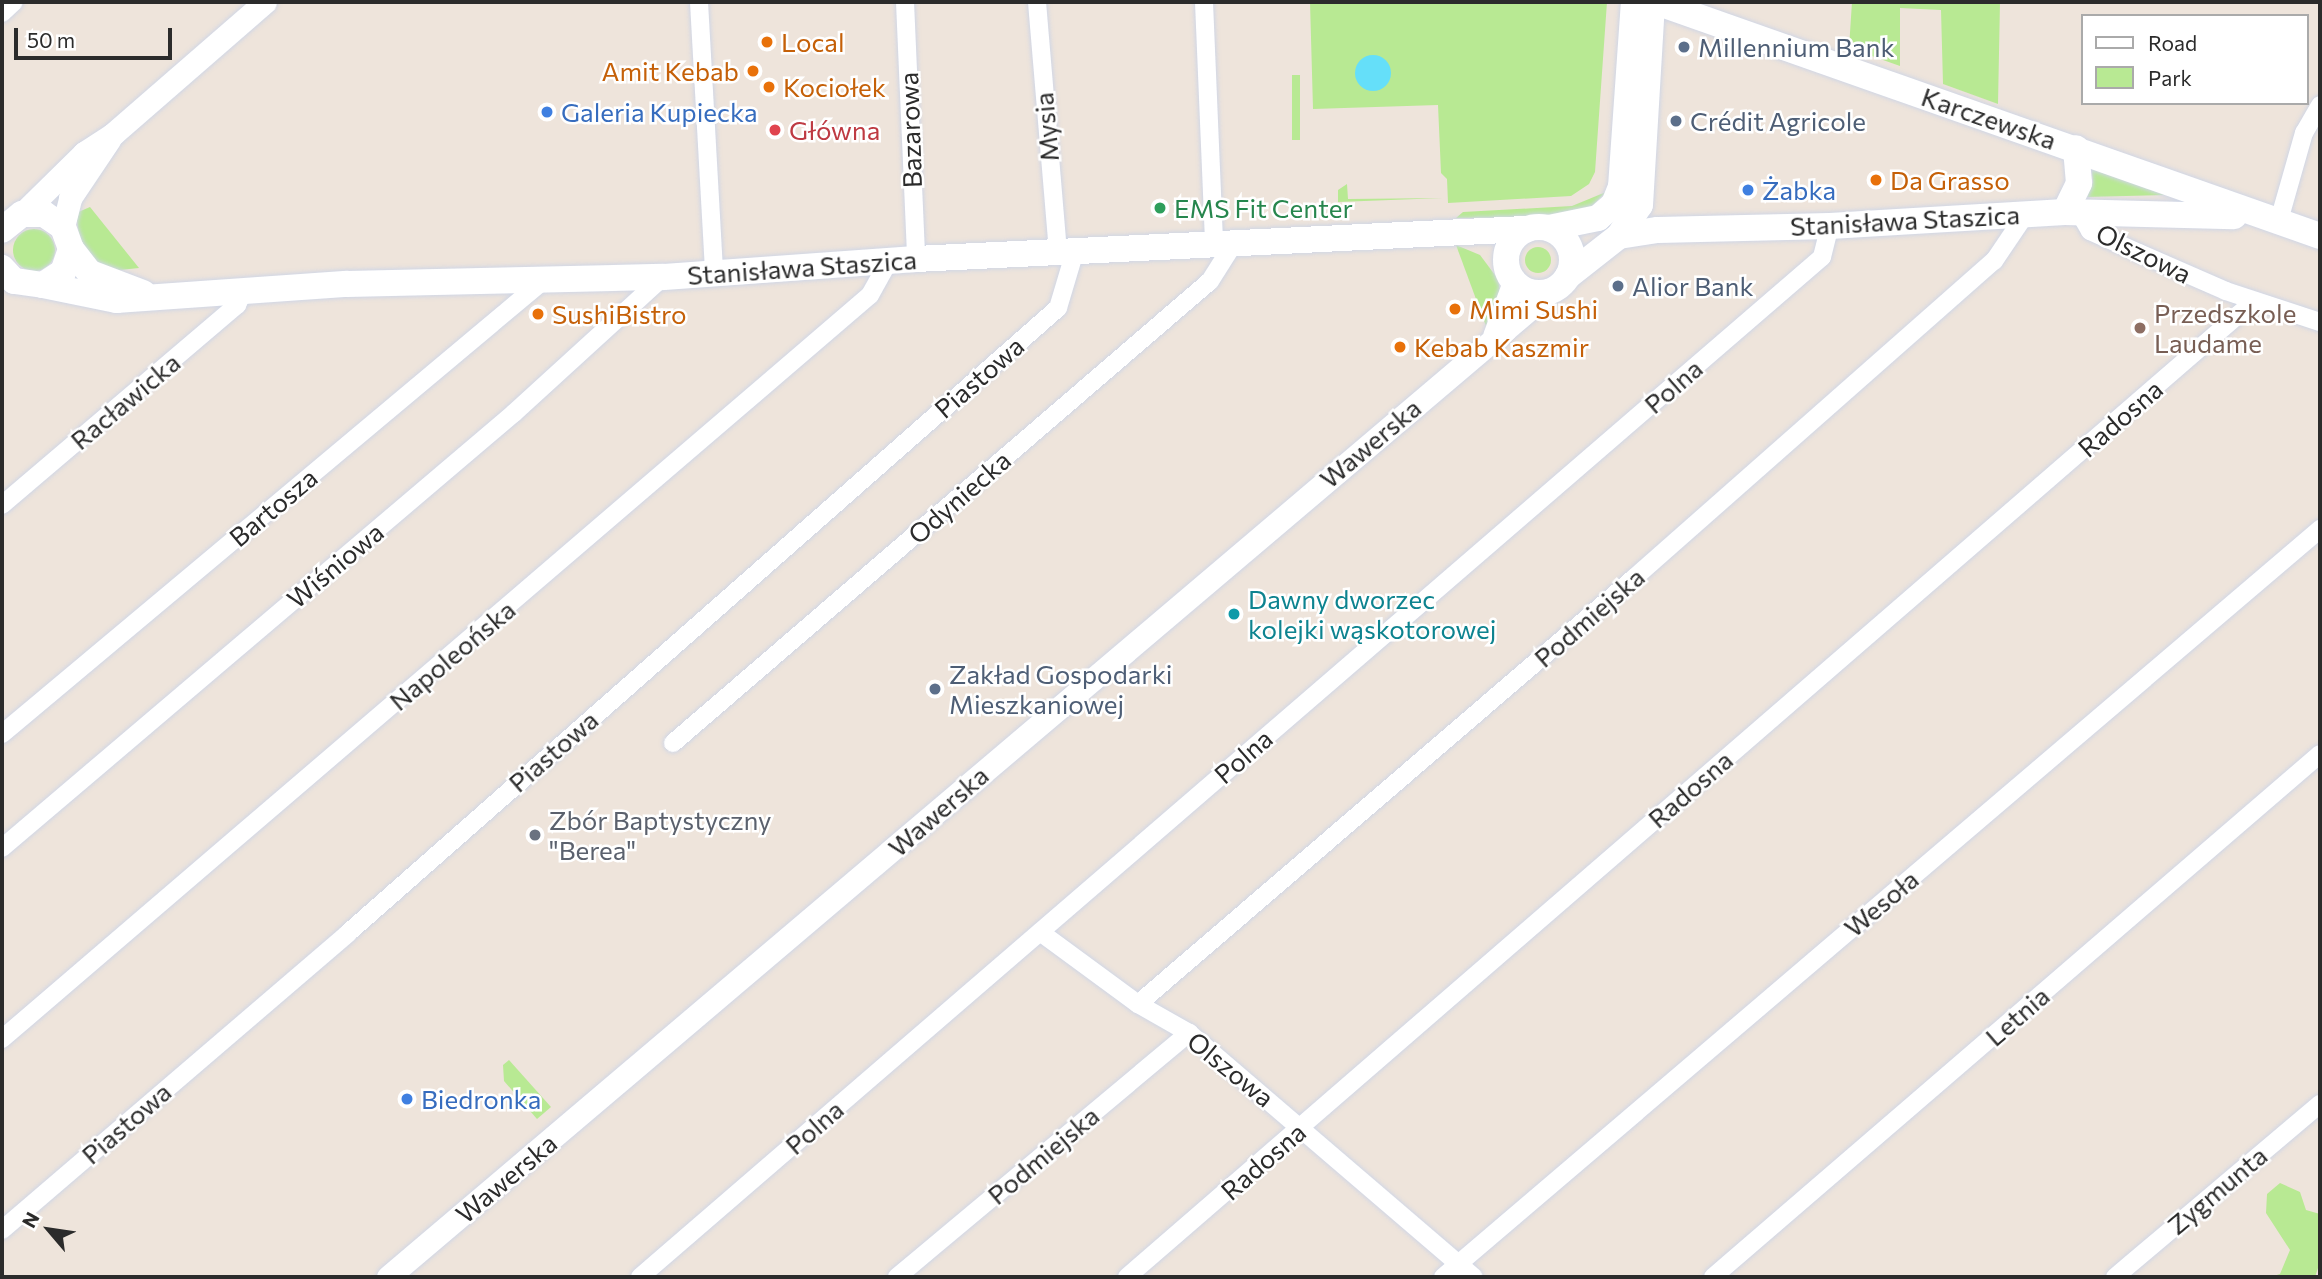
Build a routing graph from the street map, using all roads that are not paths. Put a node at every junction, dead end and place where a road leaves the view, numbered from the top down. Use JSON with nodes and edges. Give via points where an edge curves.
{"nodes":[{"id":1,"x":14,"y":2,"type":"edge"},
{"id":2,"x":265,"y":2,"type":"edge"},
{"id":3,"x":699,"y":2,"type":"edge"},
{"id":4,"x":905,"y":2,"type":"edge"},
{"id":5,"x":1037,"y":2,"type":"edge"},
{"id":6,"x":1204,"y":2,"type":"edge"},
{"id":7,"x":1634,"y":2,"type":"edge"},
{"id":8,"x":1654,"y":2,"type":"edge"},
{"id":9,"x":2,"y":13,"type":"edge"},
{"id":10,"x":2320,"y":105,"type":"edge"},
{"id":11,"x":113,"y":134,"type":"junction"},
{"id":12,"x":2076,"y":148,"type":"junction"},
{"id":13,"x":2072,"y":212,"type":"junction"},
{"id":14,"x":2025,"y":215,"type":"junction"},
{"id":15,"x":8,"y":221,"type":"edge"},
{"id":16,"x":2267,"y":221,"type":"junction"},
{"id":17,"x":1830,"y":226,"type":"junction"},
{"id":18,"x":1537,"y":229,"type":"junction"},
{"id":19,"x":1453,"y":233,"type":"junction"},
{"id":20,"x":1619,"y":236,"type":"junction"},
{"id":21,"x":2320,"y":236,"type":"edge"},
{"id":22,"x":67,"y":238,"type":"junction"},
{"id":23,"x":1224,"y":243,"type":"junction"},
{"id":24,"x":1067,"y":252,"type":"junction"},
{"id":25,"x":916,"y":259,"type":"junction"},
{"id":26,"x":889,"y":261,"type":"junction"},
{"id":27,"x":713,"y":273,"type":"junction"},
{"id":28,"x":1510,"y":274,"type":"junction"},
{"id":29,"x":6,"y":277,"type":"edge"},
{"id":30,"x":663,"y":277,"type":"junction"},
{"id":31,"x":544,"y":280,"type":"junction"},
{"id":32,"x":1560,"y":283,"type":"junction"},
{"id":33,"x":43,"y":285,"type":"junction"},
{"id":34,"x":243,"y":292,"type":"junction"},
{"id":35,"x":151,"y":296,"type":"junction"},
{"id":36,"x":2254,"y":301,"type":"junction"},
{"id":37,"x":2320,"y":322,"type":"edge"},
{"id":38,"x":1489,"y":345,"type":"junction"},
{"id":39,"x":2,"y":505,"type":"edge"},
{"id":40,"x":2320,"y":529,"type":"edge"},
{"id":41,"x":2,"y":734,"type":"edge"},
{"id":42,"x":673,"y":743,"type":"dead end"},
{"id":43,"x":2320,"y":754,"type":"edge"},
{"id":44,"x":2,"y":848,"type":"edge"},
{"id":45,"x":1040,"y":932,"type":"junction"},
{"id":46,"x":1138,"y":1004,"type":"junction"},
{"id":47,"x":1189,"y":1033,"type":"junction"},
{"id":48,"x":2,"y":1039,"type":"edge"},
{"id":49,"x":2320,"y":1104,"type":"edge"},
{"id":50,"x":1302,"y":1127,"type":"junction"},
{"id":51,"x":2,"y":1230,"type":"edge"},
{"id":52,"x":1458,"y":1264,"type":"junction"},
{"id":53,"x":388,"y":1277,"type":"edge"},
{"id":54,"x":640,"y":1277,"type":"edge"},
{"id":55,"x":897,"y":1277,"type":"edge"},
{"id":56,"x":1126,"y":1277,"type":"edge"},
{"id":57,"x":1443,"y":1277,"type":"edge"},
{"id":58,"x":1474,"y":1277,"type":"edge"},
{"id":59,"x":1713,"y":1277,"type":"edge"},
{"id":60,"x":2115,"y":1277,"type":"edge"}],
"edges":[{"from":1,"to":9,"type":"street"},
{"from":2,"to":11,"type":"street"},
{"from":3,"to":27,"type":"street"},
{"from":4,"to":25,"type":"street","name":"Bazarowa"},
{"from":5,"to":24,"type":"street","name":"Mysia"},
{"from":6,"to":23,"type":"street"},
{"from":7,"to":18,"type":"main road","name":"Stanisława Staszica","via":[[1617,195],[1598,218]]},
{"from":8,"to":12,"type":"main road","name":"Karczewska"},
{"from":8,"to":20,"type":"main road","via":[[1640,205]]},
{"from":10,"to":16,"type":"street"},
{"from":11,"to":15,"type":"street","via":[[84,153]]},
{"from":11,"to":22,"type":"street","via":[[70,198]]},
{"from":12,"to":13,"type":"main road","via":[[2079,183]]},
{"from":12,"to":16,"type":"main road","name":"Karczewska"},
{"from":13,"to":14,"type":"main road","name":"Stanisława Staszica"},
{"from":13,"to":16,"type":"main road","name":"Stanisława Staszica"},
{"from":13,"to":36,"type":"street","name":"Olszowa","via":[[2090,231]]},
{"from":14,"to":17,"type":"main road","name":"Stanisława Staszica"},
{"from":14,"to":46,"type":"street","name":"Podmiejska","via":[[1999,256],[1634,578]]},
{"from":15,"to":22,"type":"main road","via":[[44,214]]},
{"from":16,"to":21,"type":"main road","name":"Karczewska"},
{"from":17,"to":20,"type":"main road","name":"Stanisława Staszica","via":[[1658,230]]},
{"from":17,"to":45,"type":"street","name":"Polna","via":[[1822,257]]},
{"from":18,"to":19,"type":"main road","name":"Stanisława Staszica"},
{"from":18,"to":28,"type":"main road","via":[[1510,244]]},
{"from":18,"to":32,"type":"main road","via":[[1570,247]]},
{"from":19,"to":23,"type":"main road","name":"Stanisława Staszica"},
{"from":19,"to":28,"type":"main road"},
{"from":20,"to":32,"type":"main road","name":"Stanisława Staszica"},
{"from":22,"to":33,"type":"main road","via":[[63,272]]},
{"from":22,"to":35,"type":"main road","name":"Stanisława Staszica","via":[[90,273]]},
{"from":23,"to":24,"type":"main road","name":"Stanisława Staszica"},
{"from":23,"to":42,"type":"street","name":"Odyniecka","via":[[1210,281]]},
{"from":24,"to":25,"type":"main road","name":"Stanisława Staszica"},
{"from":24,"to":51,"type":"street","name":"Piastowa","via":[[1058,308],[348,933]]},
{"from":25,"to":26,"type":"main road","name":"Stanisława Staszica"},
{"from":26,"to":27,"type":"main road","name":"Stanisława Staszica"},
{"from":26,"to":48,"type":"street","name":"Napoleońska","via":[[859,304]]},
{"from":27,"to":30,"type":"main road","name":"Stanisława Staszica"},
{"from":28,"to":32,"type":"main road","via":[[1532,292]]},
{"from":28,"to":38,"type":"street","name":"Wawerska","via":[[1504,318]]},
{"from":29,"to":33,"type":"main road","name":"Stanisława Staszica"},
{"from":30,"to":31,"type":"main road","name":"Stanisława Staszica"},
{"from":30,"to":44,"type":"street","name":"Wiśniowa","via":[[514,413]]},
{"from":31,"to":34,"type":"main road","name":"Stanisława Staszica","via":[[347,284]]},
{"from":31,"to":41,"type":"street","name":"Bartosza"},
{"from":32,"to":38,"type":"street","name":"Wawerska"},
{"from":33,"to":35,"type":"main road","name":"Stanisława Staszica","via":[[105,300]]},
{"from":34,"to":35,"type":"main road","name":"Stanisława Staszica"},
{"from":34,"to":39,"type":"street","name":"Racławicka","via":[[237,304]]},
{"from":36,"to":37,"type":"street"},
{"from":36,"to":50,"type":"street","name":"Radosna"},
{"from":38,"to":53,"type":"street","name":"Wawerska"},
{"from":40,"to":52,"type":"street","name":"Wesoła"},
{"from":43,"to":59,"type":"street","name":"Letnia"},
{"from":45,"to":46,"type":"street","name":"Olszowa"},
{"from":45,"to":54,"type":"street","name":"Polna"},
{"from":46,"to":47,"type":"street","name":"Olszowa"},
{"from":47,"to":50,"type":"street","name":"Olszowa"},
{"from":47,"to":55,"type":"street","name":"Podmiejska"},
{"from":49,"to":60,"type":"street","name":"Zygmunta"},
{"from":50,"to":52,"type":"street","name":"Olszowa"},
{"from":50,"to":56,"type":"street","name":"Radosna"},
{"from":52,"to":57,"type":"street","name":"Wesoła"},
{"from":52,"to":58,"type":"street","name":"Olszowa"}]}
